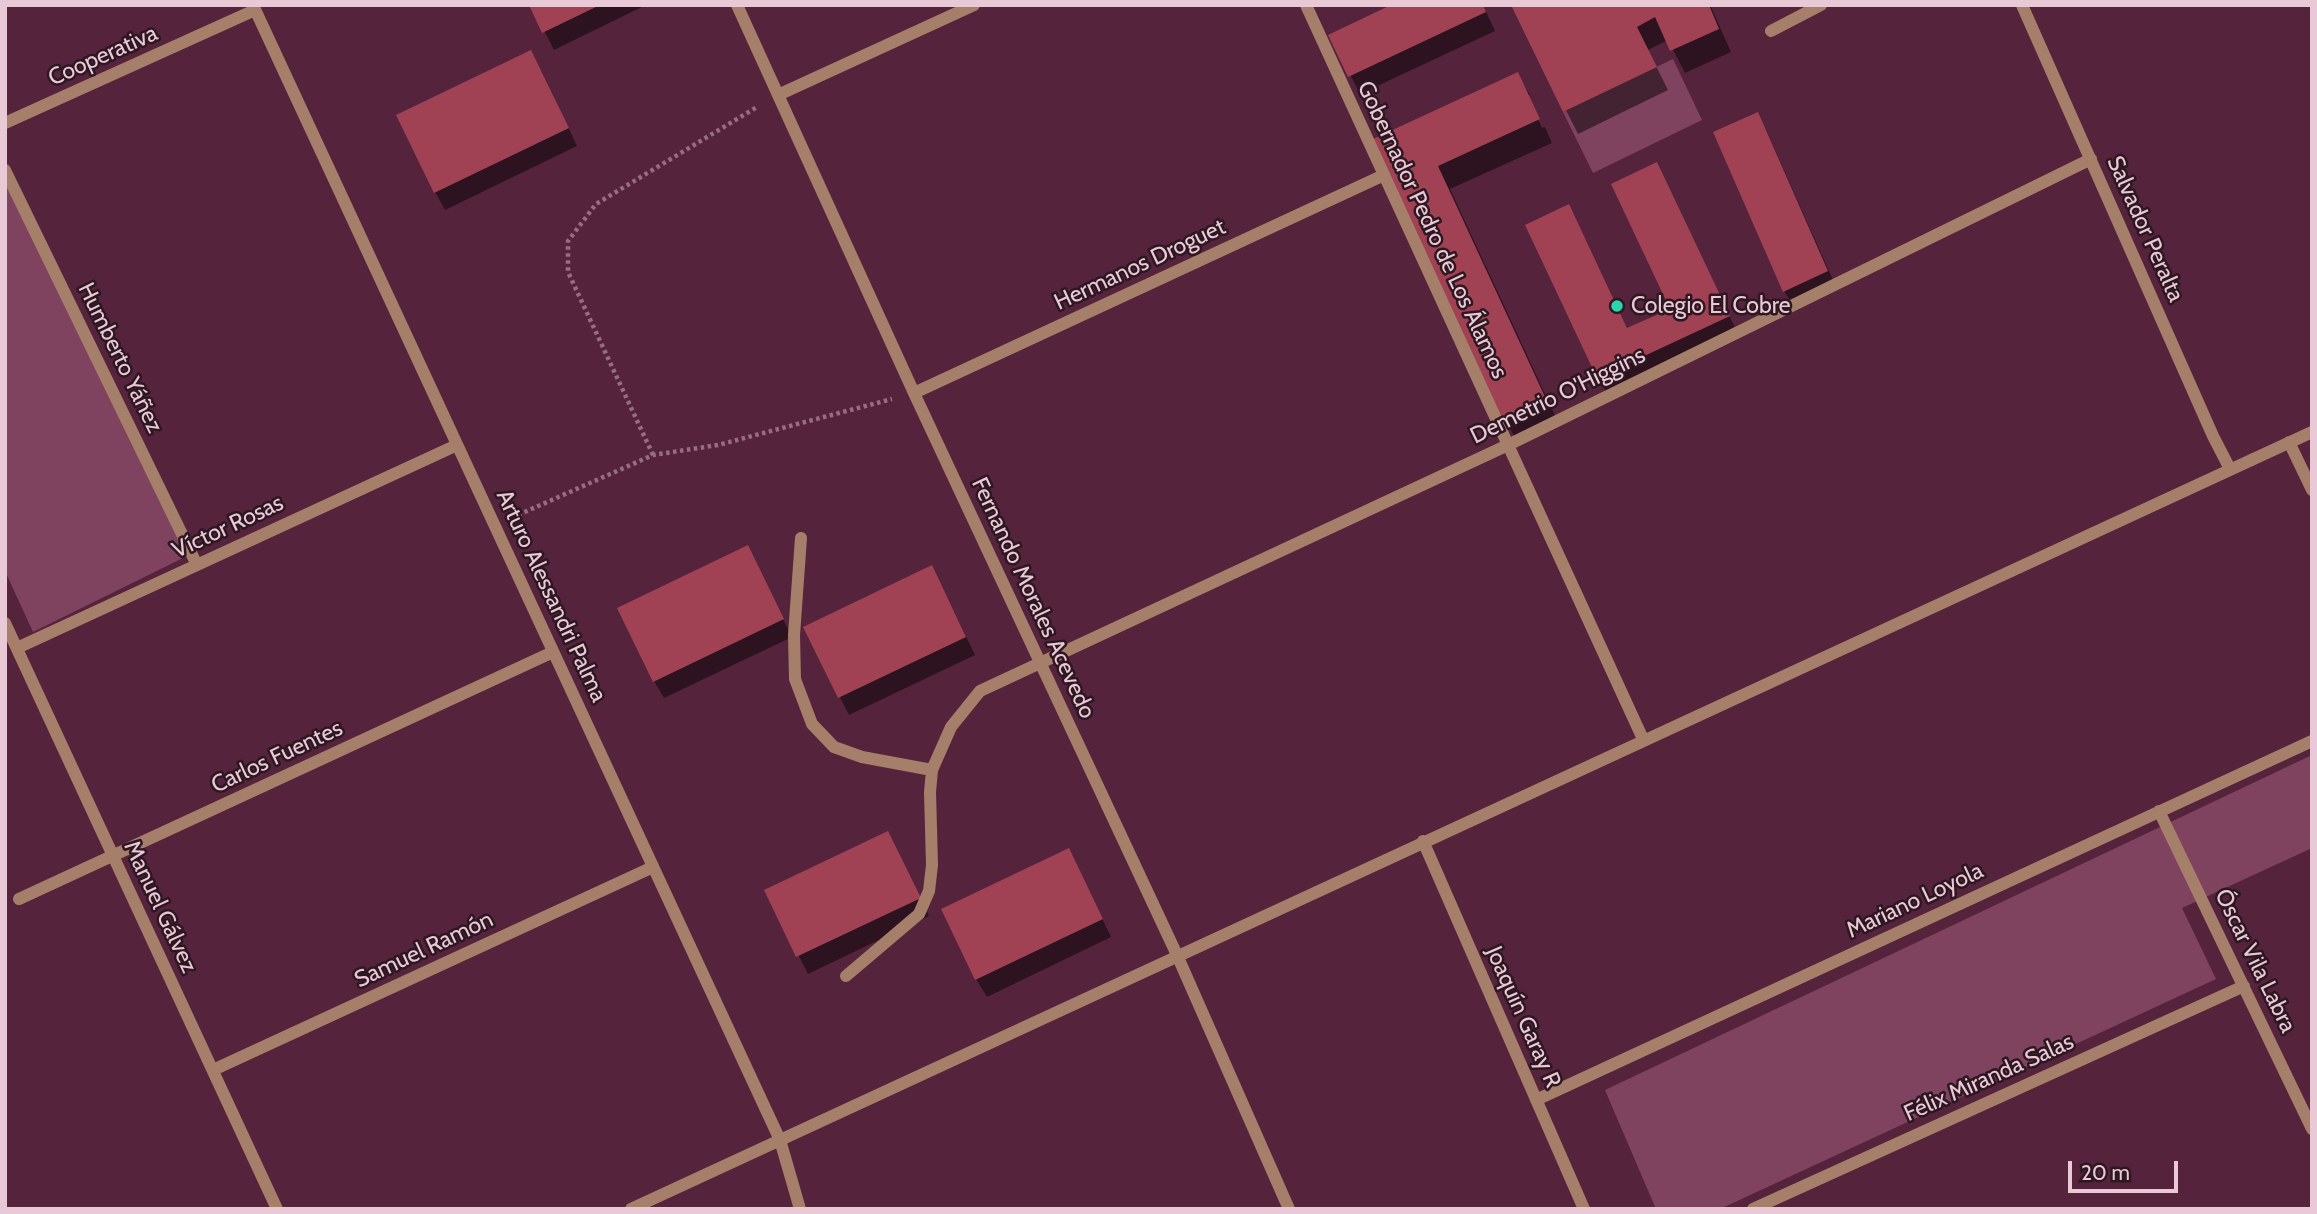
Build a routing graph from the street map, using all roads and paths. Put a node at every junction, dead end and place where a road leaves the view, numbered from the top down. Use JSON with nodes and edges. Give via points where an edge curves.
{"nodes":[{"id":1,"x":737,"y":5,"type":"edge"},
{"id":2,"x":974,"y":5,"type":"edge"},
{"id":3,"x":1306,"y":5,"type":"edge"},
{"id":4,"x":1821,"y":5,"type":"edge"},
{"id":5,"x":2022,"y":5,"type":"edge"},
{"id":6,"x":254,"y":8,"type":"edge"},
{"id":7,"x":1771,"y":32,"type":"dead end"},
{"id":8,"x":778,"y":95,"type":"junction"},
{"id":9,"x":5,"y":123,"type":"edge"},
{"id":10,"x":2091,"y":159,"type":"junction"},
{"id":11,"x":5,"y":170,"type":"edge"},
{"id":12,"x":1384,"y":175,"type":"junction"},
{"id":13,"x":914,"y":393,"type":"junction"},
{"id":14,"x":2312,"y":432,"type":"edge"},
{"id":15,"x":2289,"y":442,"type":"junction"},
{"id":16,"x":457,"y":445,"type":"junction"},
{"id":17,"x":1508,"y":445,"type":"junction"},
{"id":18,"x":653,"y":456,"type":"junction"},
{"id":19,"x":2230,"y":469,"type":"junction"},
{"id":20,"x":2312,"y":490,"type":"edge"},
{"id":21,"x":494,"y":525,"type":"junction"},
{"id":22,"x":801,"y":538,"type":"dead end"},
{"id":23,"x":197,"y":565,"type":"junction"},
{"id":24,"x":5,"y":623,"type":"edge"},
{"id":25,"x":17,"y":648,"type":"junction"},
{"id":26,"x":554,"y":652,"type":"junction"},
{"id":27,"x":1041,"y":664,"type":"junction"},
{"id":28,"x":1643,"y":739,"type":"junction"},
{"id":29,"x":2312,"y":741,"type":"edge"},
{"id":30,"x":932,"y":770,"type":"junction"},
{"id":31,"x":2159,"y":811,"type":"junction"},
{"id":32,"x":1423,"y":841,"type":"junction"},
{"id":33,"x":113,"y":856,"type":"junction"},
{"id":34,"x":653,"y":867,"type":"junction"},
{"id":35,"x":19,"y":900,"type":"dead end"},
{"id":36,"x":1177,"y":955,"type":"junction"},
{"id":37,"x":846,"y":976,"type":"dead end"},
{"id":38,"x":2244,"y":986,"type":"junction"},
{"id":39,"x":213,"y":1070,"type":"junction"},
{"id":40,"x":1536,"y":1100,"type":"junction"},
{"id":41,"x":2312,"y":1129,"type":"edge"},
{"id":42,"x":780,"y":1140,"type":"junction"},
{"id":43,"x":277,"y":1209,"type":"edge"},
{"id":44,"x":631,"y":1209,"type":"edge"},
{"id":45,"x":800,"y":1209,"type":"edge"},
{"id":46,"x":1289,"y":1209,"type":"edge"},
{"id":47,"x":1584,"y":1209,"type":"edge"},
{"id":48,"x":1753,"y":1209,"type":"edge"}],
"edges":[{"from":1,"to":8,"type":"street","name":"Fernando Morales Acevedo"},
{"from":2,"to":8,"type":"street"},
{"from":3,"to":12,"type":"street","name":"Gobernador Pedro de Los Álamos"},
{"from":4,"to":7,"type":"street"},
{"from":5,"to":10,"type":"street","name":"Salvador Peralta"},
{"from":6,"to":9,"type":"street","name":"Cooperativa"},
{"from":6,"to":16,"type":"street","name":"Arturo Alessandri Palma"},
{"from":8,"to":13,"type":"street","name":"Fernando Morales Acevedo"},
{"from":8,"to":18,"type":"path","via":[[596,204],[568,241],[568,272]]},
{"from":10,"to":17,"type":"street","name":"Demetrio O'Higgins"},
{"from":10,"to":19,"type":"street","name":"Salvador Peralta"},
{"from":11,"to":23,"type":"street","name":"Humberto Yáñez"},
{"from":12,"to":13,"type":"street","name":"Hermanos Droguet"},
{"from":12,"to":17,"type":"street","name":"Gobernador Pedro de Los Álamos"},
{"from":13,"to":18,"type":"path","via":[[718,444]]},
{"from":13,"to":27,"type":"street","name":"Fernando Morales Acevedo"},
{"from":14,"to":15,"type":"street"},
{"from":15,"to":19,"type":"street"},
{"from":15,"to":20,"type":"street"},
{"from":16,"to":21,"type":"street","name":"Arturo Alessandri Palma"},
{"from":16,"to":23,"type":"street","name":"Víctor Rosas"},
{"from":17,"to":27,"type":"street","name":"Demetrio O'Higgins"},
{"from":17,"to":28,"type":"street","name":"Gobernador Pedro de Los Álamos"},
{"from":18,"to":21,"type":"path"},
{"from":19,"to":28,"type":"street"},
{"from":21,"to":26,"type":"street","name":"Arturo Alessandri Palma"},
{"from":22,"to":30,"type":"street","via":[[795,679],[812,724],[834,747]]},
{"from":23,"to":25,"type":"street","name":"Víctor Rosas"},
{"from":24,"to":25,"type":"street","name":"Manuel Gálvez"},
{"from":25,"to":33,"type":"street","name":"Manuel Gálvez"},
{"from":26,"to":33,"type":"street","name":"Carlos Fuentes"},
{"from":26,"to":34,"type":"street","name":"Arturo Alessandri Palma"},
{"from":27,"to":30,"type":"street","name":"Demetrio O'Higgins","via":[[980,691],[951,727]]},
{"from":27,"to":36,"type":"street","name":"Fernando Morales Acevedo"},
{"from":28,"to":32,"type":"street"},
{"from":29,"to":31,"type":"street","name":"Mariano Loyola"},
{"from":30,"to":37,"type":"street","via":[[929,891],[919,914]]},
{"from":31,"to":38,"type":"street","name":"Óscar Vila Labra"},
{"from":31,"to":40,"type":"street","name":"Mariano Loyola"},
{"from":32,"to":36,"type":"street"},
{"from":32,"to":40,"type":"street","name":"Joaquín Garay R"},
{"from":33,"to":35,"type":"street","name":"Carlos Fuentes"},
{"from":33,"to":39,"type":"street","name":"Manuel Gálvez"},
{"from":34,"to":39,"type":"street","name":"Samuel Ramón"},
{"from":34,"to":42,"type":"street","name":"Arturo Alessandri Palma"},
{"from":36,"to":42,"type":"street"},
{"from":36,"to":46,"type":"street","name":"Fernando Morales Acevedo"},
{"from":38,"to":41,"type":"street","name":"Óscar Vila Labra"},
{"from":38,"to":48,"type":"street","name":"Félix Miranda Salas"},
{"from":39,"to":43,"type":"street","name":"Manuel Gálvez"},
{"from":40,"to":47,"type":"street","name":"Joaquín Garay R"},
{"from":42,"to":44,"type":"street"},
{"from":42,"to":45,"type":"street","name":"Arturo Alessandri Palma"}]}
